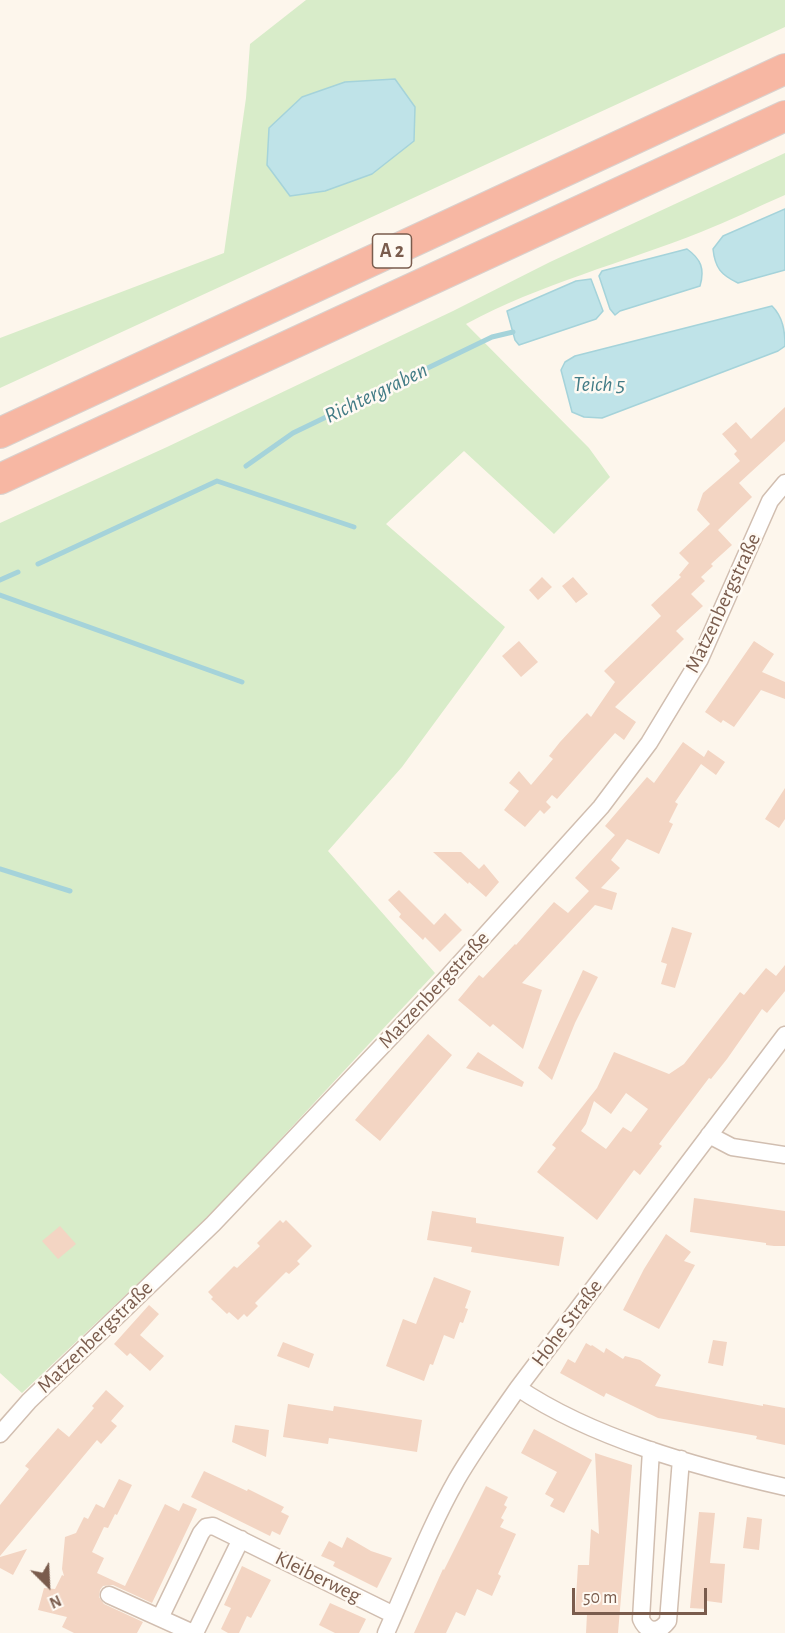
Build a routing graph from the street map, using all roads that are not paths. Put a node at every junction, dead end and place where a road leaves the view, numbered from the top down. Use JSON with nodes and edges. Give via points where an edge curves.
{"nodes":[{"id":1,"x":785,"y":69,"type":"edge"},
{"id":2,"x":785,"y":116,"type":"edge"},
{"id":3,"x":0,"y":433,"type":"edge"},
{"id":4,"x":0,"y":478,"type":"edge"},
{"id":5,"x":785,"y":483,"type":"edge"},
{"id":6,"x":785,"y":1035,"type":"edge"},
{"id":7,"x":709,"y":1135,"type":"junction"},
{"id":8,"x":785,"y":1155,"type":"edge"},
{"id":9,"x":518,"y":1388,"type":"junction"},
{"id":10,"x":0,"y":1434,"type":"edge"},
{"id":11,"x":651,"y":1450,"type":"junction"},
{"id":12,"x":681,"y":1459,"type":"junction"},
{"id":13,"x":785,"y":1487,"type":"edge"},
{"id":14,"x":241,"y":1539,"type":"junction"},
{"id":15,"x":109,"y":1595,"type":"dead end"},
{"id":16,"x":394,"y":1615,"type":"junction"},
{"id":17,"x":160,"y":1618,"type":"junction"},
{"id":18,"x":194,"y":1633,"type":"edge"},
{"id":19,"x":386,"y":1633,"type":"edge"}],
"edges":[{"from":1,"to":3,"type":"highway","number":"A 2"},
{"from":2,"to":4,"type":"highway","number":"A 2"},
{"from":5,"to":10,"type":"street","name":"Matzenbergstraße","via":[[770,501],[700,659],[649,743],[601,807],[443,982],[213,1224],[29,1401]]},
{"from":6,"to":7,"type":"street","name":"Hohe Straße"},
{"from":7,"to":8,"type":"street","via":[[732,1147]]},
{"from":7,"to":9,"type":"street","name":"Hohe Straße"},
{"from":9,"to":11,"type":"street","via":[[555,1411]]},
{"from":9,"to":16,"type":"street","name":"Hohe Straße","via":[[456,1481]]},
{"from":11,"to":12,"type":"street"},
{"from":11,"to":12,"type":"street","via":[[642,1619],[650,1632],[657,1632],[668,1622]]},
{"from":12,"to":13,"type":"street"},
{"from":14,"to":16,"type":"street","name":"Kleiberweg"},
{"from":14,"to":17,"type":"street","name":"Kleiberweg","via":[[220,1528],[206,1527]]},
{"from":14,"to":18,"type":"street"},
{"from":15,"to":17,"type":"street"},
{"from":16,"to":19,"type":"street","name":"Hohe Straße"},
{"from":17,"to":18,"type":"street"}]}
